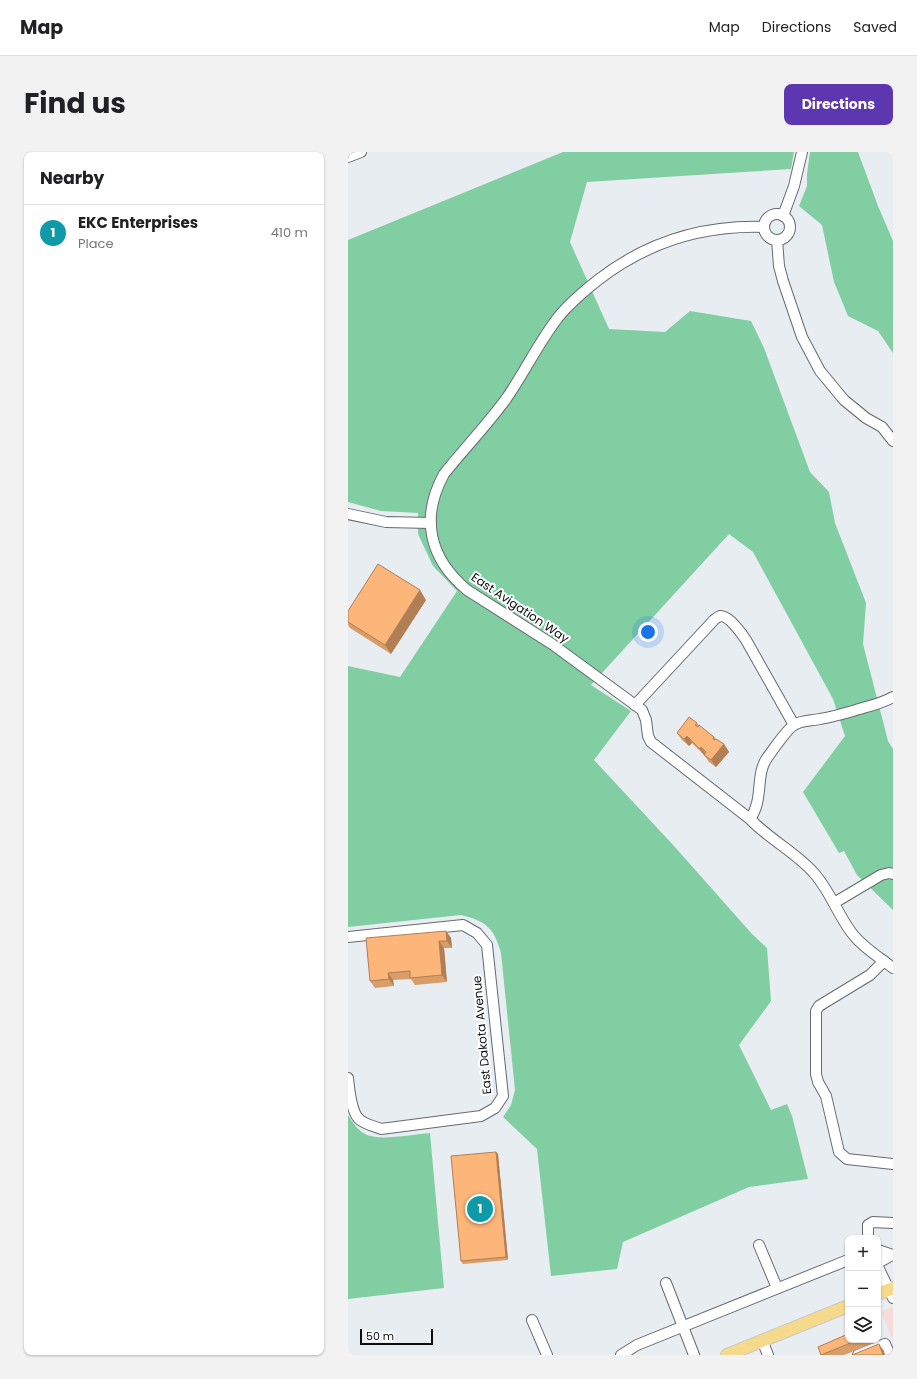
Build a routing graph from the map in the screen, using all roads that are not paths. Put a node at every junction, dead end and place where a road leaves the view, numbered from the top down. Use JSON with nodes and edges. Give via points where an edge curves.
{"nodes":[{"id":1,"x":361,"y":152,"type":"edge"},
{"id":2,"x":802,"y":152,"type":"edge"},
{"id":3,"x":348,"y":157,"type":"edge"},
{"id":4,"x":782,"y":216,"type":"junction"},
{"id":5,"x":764,"y":227,"type":"junction"},
{"id":6,"x":777,"y":240,"type":"junction"},
{"id":7,"x":893,"y":441,"type":"edge"},
{"id":8,"x":348,"y":514,"type":"edge"},
{"id":9,"x":431,"y":523,"type":"junction"},
{"id":10,"x":893,"y":697,"type":"edge"},
{"id":11,"x":636,"y":705,"type":"junction"},
{"id":12,"x":794,"y":725,"type":"junction"},
{"id":13,"x":750,"y":819,"type":"junction"},
{"id":14,"x":893,"y":874,"type":"edge"},
{"id":15,"x":834,"y":904,"type":"junction"},
{"id":16,"x":348,"y":937,"type":"edge"},
{"id":17,"x":884,"y":961,"type":"junction"},
{"id":18,"x":893,"y":968,"type":"edge"},
{"id":19,"x":348,"y":1078,"type":"edge"},
{"id":20,"x":893,"y":1164,"type":"edge"},
{"id":21,"x":893,"y":1223,"type":"edge"},
{"id":22,"x":868,"y":1235,"type":"edge"},
{"id":23,"x":759,"y":1245,"type":"dead end"},
{"id":24,"x":881,"y":1251,"type":"edge"},
{"id":25,"x":893,"y":1255,"type":"edge"},
{"id":26,"x":845,"y":1261,"type":"edge"},
{"id":27,"x":881,"y":1261,"type":"edge"},
{"id":28,"x":879,"y":1271,"type":"edge"},
{"id":29,"x":666,"y":1283,"type":"dead end"},
{"id":30,"x":777,"y":1288,"type":"junction"},
{"id":31,"x":888,"y":1293,"type":"edge"},
{"id":32,"x":845,"y":1307,"type":"edge"},
{"id":33,"x":532,"y":1320,"type":"dead end"},
{"id":34,"x":683,"y":1326,"type":"junction"},
{"id":35,"x":762,"y":1340,"type":"junction"},
{"id":36,"x":740,"y":1353,"type":"edge"},
{"id":37,"x":546,"y":1355,"type":"edge"},
{"id":38,"x":621,"y":1355,"type":"edge"},
{"id":39,"x":694,"y":1355,"type":"edge"},
{"id":40,"x":727,"y":1355,"type":"edge"},
{"id":41,"x":768,"y":1355,"type":"edge"},
{"id":42,"x":858,"y":1355,"type":"edge"},
{"id":43,"x":890,"y":1355,"type":"edge"}],
"edges":[{"from":1,"to":3,"type":"street"},
{"from":2,"to":4,"type":"street","via":[[794,186]]},
{"from":4,"to":5,"type":"street","via":[[770,216]]},
{"from":4,"to":6,"type":"street","via":[[788,220],[790,230],[784,239]]},
{"from":5,"to":6,"type":"street","via":[[766,234]]},
{"from":5,"to":9,"type":"street","name":"East Avigation Way","via":[[727,227],[670,240],[627,261],[582,293],[560,315],[506,398],[444,474],[434,498]]},
{"from":6,"to":7,"type":"street","via":[[783,281],[802,337],[820,371],[844,400],[882,427]]},
{"from":8,"to":9,"type":"street","via":[[386,522]]},
{"from":9,"to":11,"type":"street","name":"East Avigation Way","via":[[438,554],[455,580],[552,644]]},
{"from":10,"to":12,"type":"street","via":[[882,703],[836,716],[801,721]]},
{"from":11,"to":12,"type":"street","via":[[720,616],[726,617],[743,635]]},
{"from":11,"to":13,"type":"street","name":"East Avigation Way","via":[[642,710],[651,742]]},
{"from":12,"to":13,"type":"street","via":[[765,761],[757,806]]},
{"from":13,"to":15,"type":"street","name":"East Avigation Way","via":[[815,873]]},
{"from":14,"to":15,"type":"street","via":[[881,875]]},
{"from":15,"to":17,"type":"street","name":"East Avigation Way","via":[[857,939]]},
{"from":16,"to":19,"type":"street","name":"East Dakota Avenue","via":[[463,925],[477,932],[487,945],[503,1096],[495,1108],[481,1116],[381,1129],[358,1118],[350,1096]]},
{"from":17,"to":18,"type":"street","name":"East Avigation Way"},
{"from":17,"to":20,"type":"street","via":[[870,976],[819,1006],[816,1011],[816,1074],[826,1096],[840,1152],[848,1159]]},
{"from":21,"to":22,"type":"street","via":[[873,1222],[868,1225]]},
{"from":23,"to":30,"type":"street"},
{"from":24,"to":25,"type":"street"},
{"from":25,"to":27,"type":"street"},
{"from":26,"to":30,"type":"street"},
{"from":28,"to":31,"type":"street"},
{"from":29,"to":34,"type":"street"},
{"from":30,"to":34,"type":"street"},
{"from":32,"to":35,"type":"main road"},
{"from":33,"to":37,"type":"street"},
{"from":34,"to":38,"type":"street","via":[[637,1345]]},
{"from":34,"to":39,"type":"street"},
{"from":35,"to":36,"type":"main road"},
{"from":35,"to":41,"type":"street"},
{"from":36,"to":40,"type":"main road"},
{"from":42,"to":43,"type":"street","via":[[885,1344]]}]}
